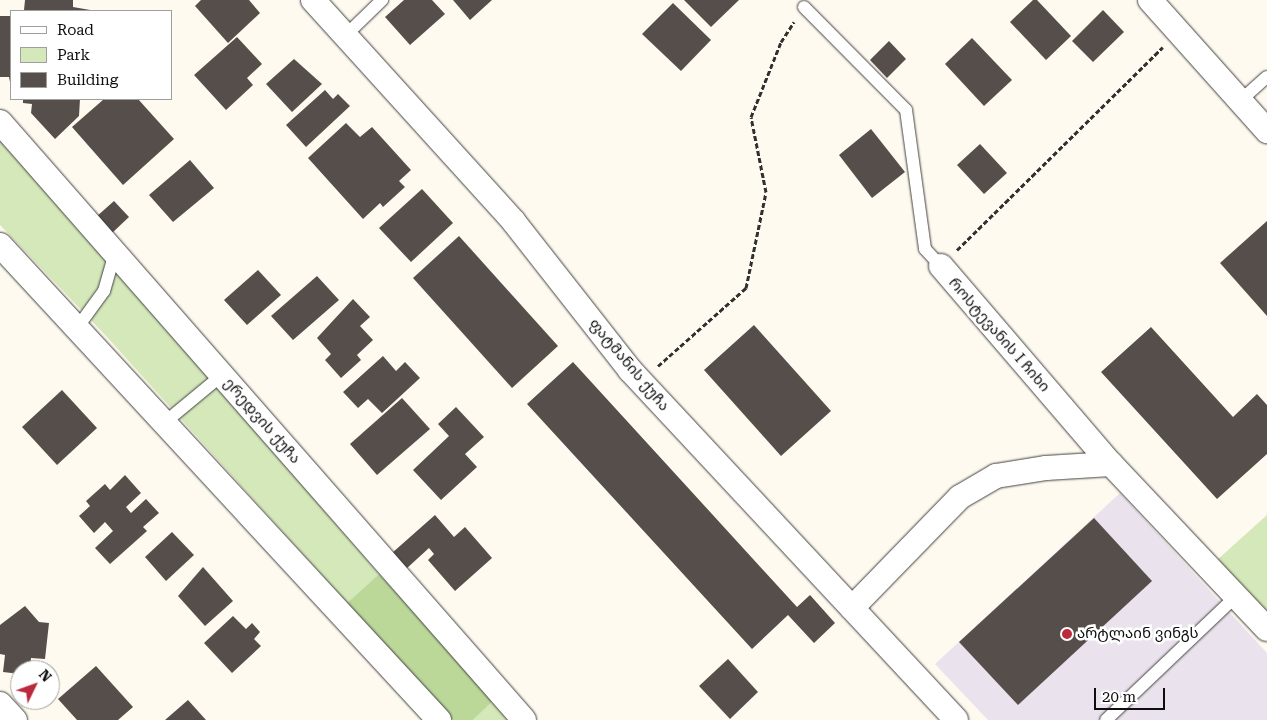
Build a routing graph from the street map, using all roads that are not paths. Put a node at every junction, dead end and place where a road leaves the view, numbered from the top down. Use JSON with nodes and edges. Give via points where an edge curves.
{"nodes":[{"id":1,"x":313,"y":0,"type":"edge"},
{"id":2,"x":382,"y":0,"type":"edge"},
{"id":3,"x":1150,"y":0,"type":"edge"},
{"id":4,"x":804,"y":7,"type":"road end"},
{"id":5,"x":345,"y":36,"type":"junction"},
{"id":6,"x":1267,"y":77,"type":"edge"},
{"id":7,"x":1240,"y":101,"type":"junction"},
{"id":8,"x":0,"y":122,"type":"edge"},
{"id":9,"x":1267,"y":131,"type":"edge"},
{"id":10,"x":0,"y":245,"type":"edge"},
{"id":11,"x":115,"y":253,"type":"junction"},
{"id":12,"x":941,"y":266,"type":"joint"},
{"id":13,"x":77,"y":328,"type":"junction"},
{"id":14,"x":222,"y":375,"type":"junction"},
{"id":15,"x":164,"y":423,"type":"junction"},
{"id":16,"x":1111,"y":464,"type":"junction"},
{"id":17,"x":1236,"y":596,"type":"junction"},
{"id":18,"x":852,"y":608,"type":"junction"},
{"id":19,"x":1267,"y":629,"type":"edge"},
{"id":20,"x":0,"y":704,"type":"edge"},
{"id":21,"x":15,"y":720,"type":"edge"},
{"id":22,"x":439,"y":720,"type":"edge"},
{"id":23,"x":524,"y":720,"type":"edge"},
{"id":24,"x":956,"y":720,"type":"edge"},
{"id":25,"x":1106,"y":720,"type":"edge"}],
"edges":[{"from":1,"to":5,"type":"street","name":"ფატმანის ქუჩა"},
{"from":2,"to":5,"type":"lane"},
{"from":3,"to":7,"type":"street"},
{"from":4,"to":12,"type":"lane","name":"როსტევანის I ჩიხი","via":[[906,110],[925,249]]},
{"from":5,"to":18,"type":"street","name":"ფატმანის ქუჩა","via":[[514,222],[641,381]]},
{"from":6,"to":7,"type":"lane"},
{"from":7,"to":9,"type":"street"},
{"from":8,"to":11,"type":"street","name":"ერედვის ქუჩა"},
{"from":10,"to":13,"type":"street"},
{"from":11,"to":13,"type":"lane","via":[[104,292]]},
{"from":11,"to":14,"type":"street","name":"ერედვის ქუჩა"},
{"from":12,"to":16,"type":"street","name":"როსტევანის I ჩიხი"},
{"from":13,"to":15,"type":"street"},
{"from":14,"to":15,"type":"lane"},
{"from":14,"to":23,"type":"street","name":"ერედვის ქუჩა"},
{"from":15,"to":22,"type":"street"},
{"from":16,"to":17,"type":"street","name":"როსტევანის I ჩიხი"},
{"from":16,"to":18,"type":"street","via":[[1046,468],[996,476],[960,497]]},
{"from":17,"to":19,"type":"street","name":"როსტევანის I ჩიხი"},
{"from":17,"to":25,"type":"lane"},
{"from":18,"to":24,"type":"street","name":"ფატმანის ქუჩა"},
{"from":20,"to":21,"type":"street"}]}
